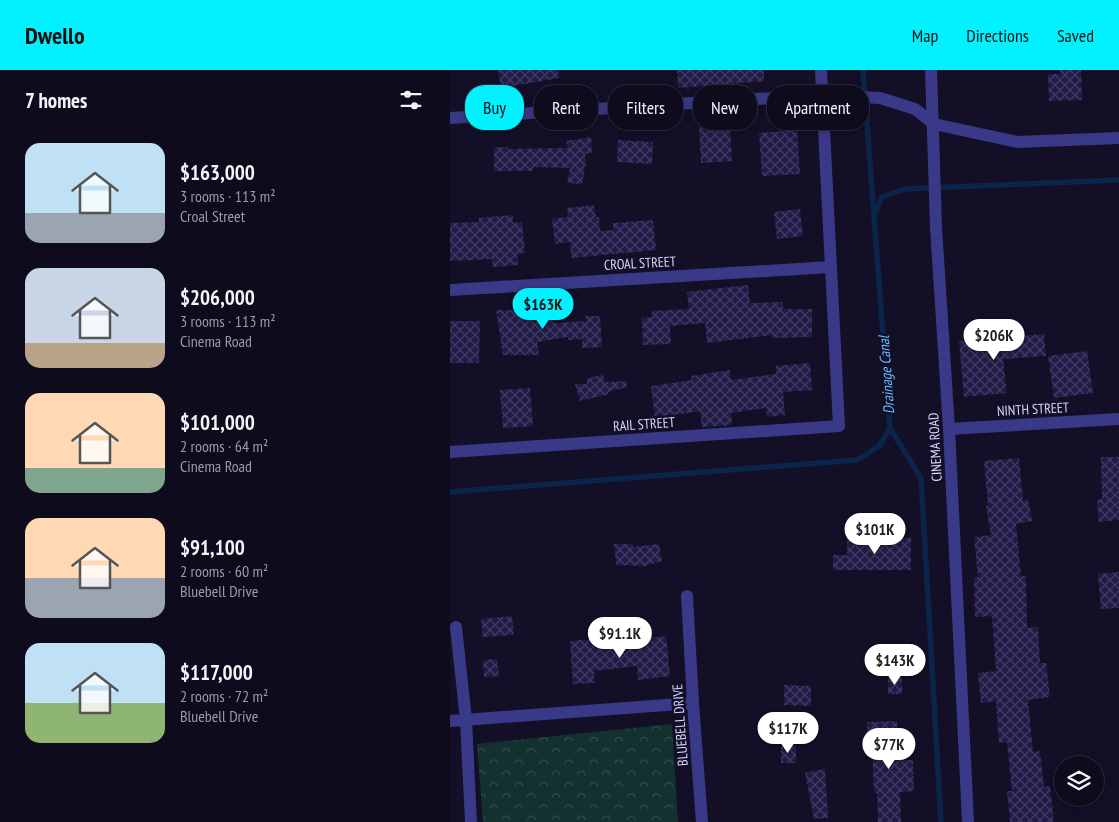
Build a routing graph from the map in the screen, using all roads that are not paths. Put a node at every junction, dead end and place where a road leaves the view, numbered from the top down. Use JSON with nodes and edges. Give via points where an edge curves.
{"nodes":[{"id":1,"x":821,"y":70,"type":"edge"},
{"id":2,"x":931,"y":70,"type":"edge"},
{"id":3,"x":822,"y":85,"type":"edge"},
{"id":4,"x":869,"y":97,"type":"edge"},
{"id":5,"x":767,"y":98,"type":"edge"},
{"id":6,"x":450,"y":118,"type":"edge"},
{"id":7,"x":934,"y":124,"type":"junction"},
{"id":8,"x":824,"y":130,"type":"edge"},
{"id":9,"x":1119,"y":138,"type":"edge"},
{"id":10,"x":831,"y":267,"type":"junction"},
{"id":11,"x":450,"y":290,"type":"edge"},
{"id":12,"x":1119,"y":419,"type":"edge"},
{"id":13,"x":949,"y":429,"type":"junction"},
{"id":14,"x":450,"y":452,"type":"edge"},
{"id":15,"x":687,"y":596,"type":"dead end"},
{"id":16,"x":456,"y":627,"type":"dead end"},
{"id":17,"x":693,"y":703,"type":"junction"},
{"id":18,"x":466,"y":720,"type":"junction"},
{"id":19,"x":450,"y":721,"type":"edge"},
{"id":20,"x":471,"y":822,"type":"edge"},
{"id":21,"x":702,"y":822,"type":"edge"},
{"id":22,"x":968,"y":822,"type":"edge"}],
"edges":[{"from":1,"to":3,"type":"street"},
{"from":2,"to":7,"type":"street","name":"CINEMA ROAD"},
{"from":4,"to":7,"type":"street","via":[[915,109]]},
{"from":5,"to":6,"type":"street"},
{"from":7,"to":9,"type":"street","via":[[1017,142]]},
{"from":7,"to":13,"type":"street","name":"CINEMA ROAD","via":[[936,227]]},
{"from":8,"to":10,"type":"street"},
{"from":10,"to":11,"type":"street","name":"CROAL STREET"},
{"from":10,"to":14,"type":"street","name":"RAIL STREET","via":[[840,426]]},
{"from":12,"to":13,"type":"street","name":"NINTH STREET"},
{"from":13,"to":22,"type":"street","name":"CINEMA ROAD"},
{"from":15,"to":17,"type":"street","name":"BLUEBELL DRIVE"},
{"from":16,"to":18,"type":"street"},
{"from":17,"to":18,"type":"street"},
{"from":17,"to":21,"type":"street","name":"BLUEBELL DRIVE"},
{"from":18,"to":19,"type":"street"},
{"from":18,"to":20,"type":"street"}]}
